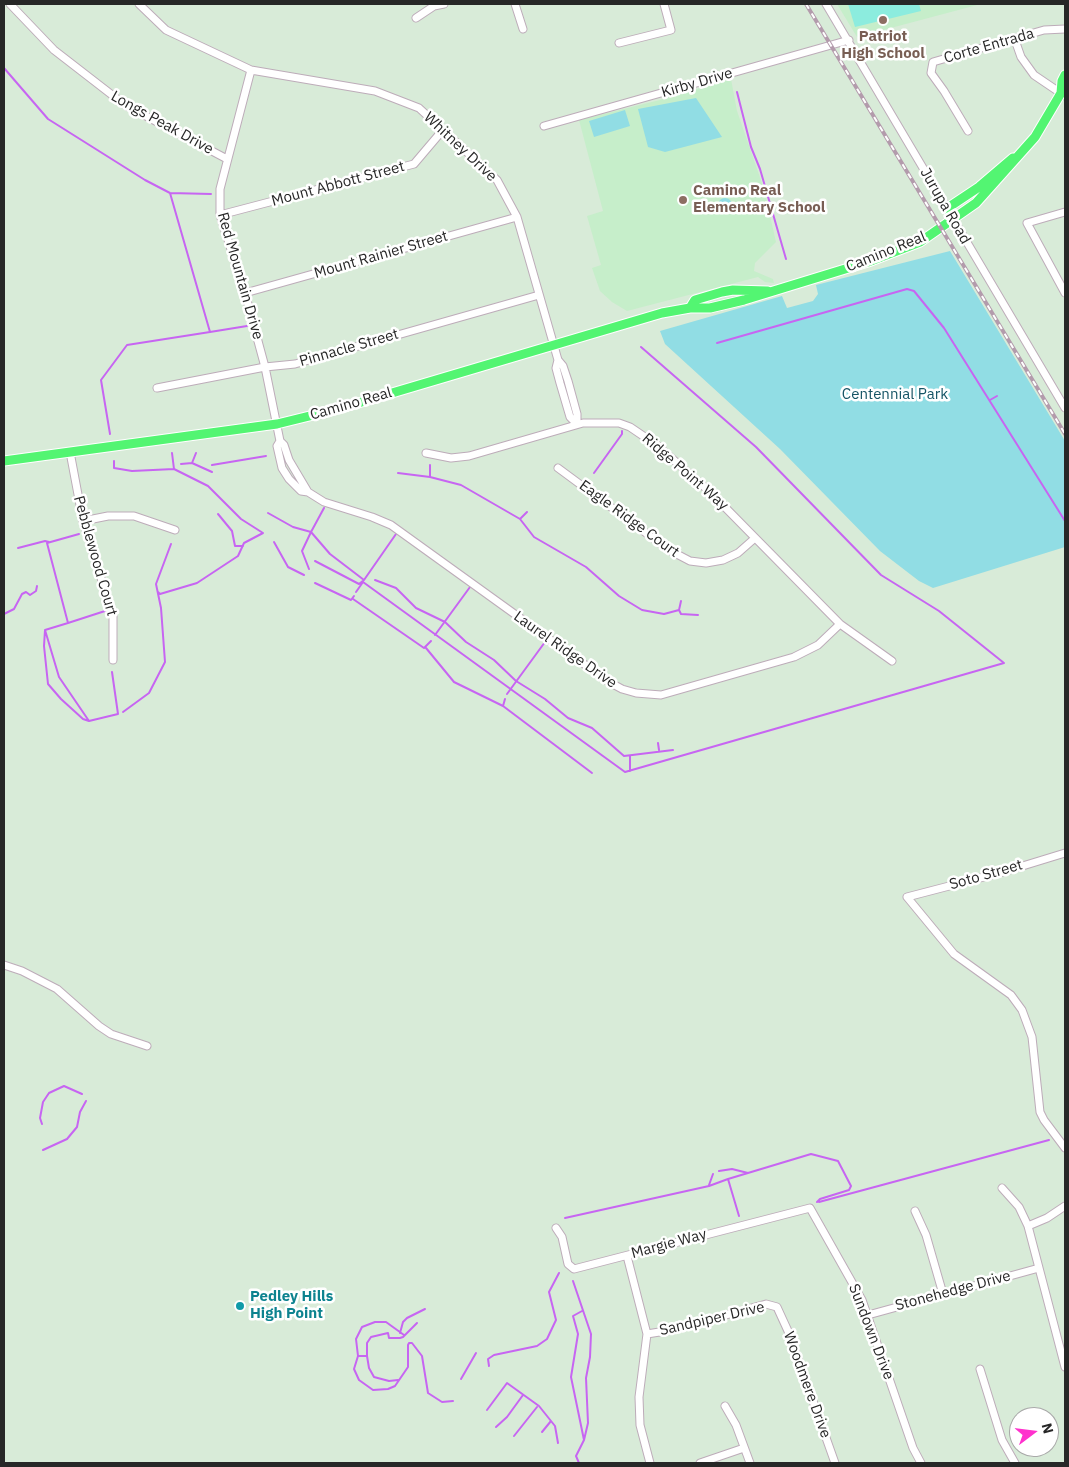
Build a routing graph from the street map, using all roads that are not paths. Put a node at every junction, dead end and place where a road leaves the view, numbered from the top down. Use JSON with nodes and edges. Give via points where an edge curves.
{"nodes":[{"id":1,"x":10,"y":4,"type":"edge"},
{"id":2,"x":139,"y":4,"type":"edge"},
{"id":3,"x":444,"y":4,"type":"edge"},
{"id":4,"x":514,"y":4,"type":"edge"},
{"id":5,"x":664,"y":4,"type":"edge"},
{"id":6,"x":826,"y":4,"type":"edge"},
{"id":7,"x":416,"y":18,"type":"dead end"},
{"id":8,"x":523,"y":29,"type":"dead end"},
{"id":9,"x":1065,"y":29,"type":"edge"},
{"id":10,"x":849,"y":40,"type":"junction"},
{"id":11,"x":1015,"y":40,"type":"junction"},
{"id":12,"x":619,"y":43,"type":"dead end"},
{"id":13,"x":251,"y":70,"type":"junction"},
{"id":14,"x":1065,"y":75,"type":"edge"},
{"id":15,"x":1064,"y":93,"type":"edge"},
{"id":16,"x":544,"y":126,"type":"dead end"},
{"id":17,"x":442,"y":131,"type":"junction"},
{"id":18,"x":968,"y":131,"type":"dead end"},
{"id":19,"x":1020,"y":155,"type":"junction"},
{"id":20,"x":227,"y":159,"type":"junction"},
{"id":21,"x":946,"y":209,"type":"junction"},
{"id":22,"x":1065,"y":212,"type":"edge"},
{"id":23,"x":220,"y":215,"type":"junction"},
{"id":24,"x":517,"y":217,"type":"junction"},
{"id":25,"x":953,"y":220,"type":"junction"},
{"id":26,"x":245,"y":293,"type":"junction"},
{"id":27,"x":1065,"y":293,"type":"edge"},
{"id":28,"x":539,"y":296,"type":"junction"},
{"id":29,"x":553,"y":344,"type":"junction"},
{"id":30,"x":558,"y":360,"type":"junction"},
{"id":31,"x":265,"y":367,"type":"junction"},
{"id":32,"x":568,"y":381,"type":"junction"},
{"id":33,"x":560,"y":383,"type":"junction"},
{"id":34,"x":157,"y":388,"type":"dead end"},
{"id":35,"x":1065,"y":408,"type":"edge"},
{"id":36,"x":277,"y":424,"type":"junction"},
{"id":37,"x":577,"y":424,"type":"junction"},
{"id":38,"x":280,"y":441,"type":"junction"},
{"id":39,"x":70,"y":452,"type":"junction"},
{"id":40,"x":426,"y":453,"type":"dead end"},
{"id":41,"x":4,"y":461,"type":"edge"},
{"id":42,"x":558,"y":468,"type":"dead end"},
{"id":43,"x":296,"y":472,"type":"junction"},
{"id":44,"x":289,"y":479,"type":"junction"},
{"id":45,"x":308,"y":492,"type":"junction"},
{"id":46,"x":83,"y":521,"type":"junction"},
{"id":47,"x":175,"y":530,"type":"dead end"},
{"id":48,"x":755,"y":538,"type":"junction"},
{"id":49,"x":840,"y":624,"type":"junction"},
{"id":50,"x":112,"y":660,"type":"dead end"},
{"id":51,"x":892,"y":661,"type":"dead end"},
{"id":52,"x":1065,"y":853,"type":"edge"},
{"id":53,"x":4,"y":965,"type":"edge"},
{"id":54,"x":147,"y":1046,"type":"dead end"},
{"id":55,"x":1065,"y":1148,"type":"edge"},
{"id":56,"x":1002,"y":1188,"type":"dead end"},
{"id":57,"x":1065,"y":1206,"type":"edge"},
{"id":58,"x":810,"y":1208,"type":"joint"},
{"id":59,"x":915,"y":1211,"type":"dead end"},
{"id":60,"x":1028,"y":1226,"type":"junction"},
{"id":61,"x":556,"y":1228,"type":"dead end"},
{"id":62,"x":627,"y":1256,"type":"junction"},
{"id":63,"x":1039,"y":1268,"type":"junction"},
{"id":64,"x":943,"y":1294,"type":"junction"},
{"id":65,"x":777,"y":1307,"type":"joint"},
{"id":66,"x":868,"y":1315,"type":"junction"},
{"id":67,"x":647,"y":1334,"type":"junction"},
{"id":68,"x":1065,"y":1367,"type":"edge"},
{"id":69,"x":980,"y":1369,"type":"dead end"},
{"id":70,"x":724,"y":1406,"type":"dead end"},
{"id":71,"x":744,"y":1448,"type":"junction"},
{"id":72,"x":650,"y":1463,"type":"edge"},
{"id":73,"x":700,"y":1463,"type":"edge"},
{"id":74,"x":750,"y":1463,"type":"edge"},
{"id":75,"x":835,"y":1463,"type":"edge"},
{"id":76,"x":921,"y":1463,"type":"edge"},
{"id":77,"x":1015,"y":1463,"type":"edge"}],
"edges":[{"from":1,"to":20,"type":"street","name":"Longs Peak Drive","via":[[54,50],[124,105]]},
{"from":2,"to":13,"type":"street","name":"Whitney Drive","via":[[166,30]]},
{"from":3,"to":7,"type":"street","via":[[434,6]]},
{"from":4,"to":8,"type":"street"},
{"from":5,"to":12,"type":"street","via":[[671,30]]},
{"from":6,"to":10,"type":"street","name":"Jurupa Road"},
{"from":9,"to":11,"type":"street","name":"Corte Entrada","via":[[1044,30]]},
{"from":10,"to":16,"type":"street","name":"Kirby Drive"},
{"from":10,"to":21,"type":"street","name":"Jurupa Road"},
{"from":11,"to":15,"type":"street","via":[[1021,57],[1034,76]]},
{"from":11,"to":18,"type":"street","name":"Corte Entrada","via":[[933,62],[931,73]]},
{"from":13,"to":17,"type":"street","name":"Whitney Drive","via":[[374,91],[419,108]]},
{"from":13,"to":20,"type":"street","name":"Red Mountain Drive"},
{"from":14,"to":15,"type":"main road","name":"Camino Real","via":[[1062,81]]},
{"from":15,"to":19,"type":"main road","name":"Camino Real"},
{"from":17,"to":23,"type":"street","name":"Mount Abbott Street","via":[[414,164]]},
{"from":17,"to":24,"type":"street","name":"Whitney Drive","via":[[497,180]]},
{"from":19,"to":21,"type":"main road","via":[[1008,160],[979,187]]},
{"from":19,"to":25,"type":"main road","name":"Camino Real","via":[[989,191]]},
{"from":20,"to":23,"type":"street","name":"Red Mountain Drive","via":[[220,189]]},
{"from":21,"to":25,"type":"street","name":"Jurupa Road"},
{"from":22,"to":27,"type":"street","via":[[1027,223]]},
{"from":23,"to":26,"type":"street","name":"Red Mountain Drive"},
{"from":24,"to":26,"type":"street","name":"Mount Rainier Street"},
{"from":24,"to":28,"type":"street","name":"Whitney Drive"},
{"from":25,"to":29,"type":"main road","name":"Camino Real","via":[[906,248],[868,262],[770,292],[733,290],[695,300],[690,308]]},
{"from":25,"to":35,"type":"street","name":"Jurupa Road"},
{"from":26,"to":31,"type":"street","name":"Red Mountain Drive"},
{"from":28,"to":29,"type":"street","name":"Whitney Drive"},
{"from":28,"to":31,"type":"street","name":"Pinnacle Street","via":[[295,364]]},
{"from":29,"to":30,"type":"street","name":"Whitney Drive"},
{"from":29,"to":36,"type":"main road","name":"Camino Real","via":[[338,409]]},
{"from":30,"to":32,"type":"street","name":"Whitney Drive","via":[[564,366]]},
{"from":30,"to":33,"type":"street","name":"Whitney Drive","via":[[556,368]]},
{"from":31,"to":34,"type":"street","name":"Pinnacle Street"},
{"from":31,"to":36,"type":"street","name":"Red Mountain Drive"},
{"from":32,"to":33,"type":"street"},
{"from":32,"to":37,"type":"street","name":"Whitney Drive"},
{"from":33,"to":37,"type":"street","name":"Whitney Drive","via":[[570,416]]},
{"from":36,"to":38,"type":"street"},
{"from":36,"to":39,"type":"main road","name":"Camino Real"},
{"from":37,"to":40,"type":"street","name":"Ridge Point Way","via":[[469,456],[451,458]]},
{"from":37,"to":48,"type":"street","name":"Ridge Point Way","via":[[619,423],[641,432],[712,493]]},
{"from":38,"to":43,"type":"street"},
{"from":38,"to":44,"type":"street","via":[[277,449]]},
{"from":39,"to":41,"type":"main road","name":"Camino Real"},
{"from":39,"to":46,"type":"street","name":"Pebblewood Court"},
{"from":42,"to":48,"type":"street","name":"Eagle Ridge Court","via":[[669,550],[690,561],[723,560],[738,553]]},
{"from":43,"to":44,"type":"street"},
{"from":43,"to":45,"type":"street"},
{"from":44,"to":45,"type":"street","name":"Laurel Ridge Drive","via":[[301,491]]},
{"from":45,"to":49,"type":"street","name":"Laurel Ridge Drive","via":[[324,502],[391,525],[609,682],[636,693],[661,695],[675,692],[794,657],[818,645]]},
{"from":46,"to":47,"type":"street","via":[[108,516],[134,516]]},
{"from":46,"to":50,"type":"street","name":"Pebblewood Court","via":[[113,616]]},
{"from":48,"to":49,"type":"street","name":"Ridge Point Way"},
{"from":49,"to":51,"type":"street","name":"Ridge Point Way"},
{"from":52,"to":55,"type":"street","name":"Soto Street","via":[[907,897],[954,954],[1011,995],[1022,1010],[1032,1037],[1040,1112]]},
{"from":53,"to":54,"type":"street","via":[[57,989],[111,1034]]},
{"from":56,"to":60,"type":"street","via":[[1019,1208]]},
{"from":57,"to":60,"type":"street"},
{"from":58,"to":62,"type":"street","name":"Margie Way"},
{"from":58,"to":66,"type":"street","name":"Sundown Drive","via":[[858,1291]]},
{"from":59,"to":64,"type":"street","via":[[926,1235]]},
{"from":60,"to":63,"type":"street"},
{"from":61,"to":62,"type":"street","name":"Margie Way","via":[[562,1237],[568,1264],[574,1269]]},
{"from":62,"to":67,"type":"street"},
{"from":63,"to":64,"type":"street","name":"Stonehedge Drive"},
{"from":63,"to":68,"type":"street"},
{"from":64,"to":66,"type":"street","name":"Stonehedge Drive"},
{"from":65,"to":67,"type":"street","name":"Sandpiper Drive","via":[[766,1304]]},
{"from":65,"to":75,"type":"street","name":"Woodmere Drive"},
{"from":66,"to":76,"type":"street","name":"Sundown Drive"},
{"from":67,"to":72,"type":"street","via":[[639,1397],[640,1425]]},
{"from":69,"to":77,"type":"street","via":[[1002,1440]]},
{"from":70,"to":71,"type":"street","via":[[736,1425]]},
{"from":71,"to":73,"type":"street"},
{"from":71,"to":74,"type":"street"}]}
